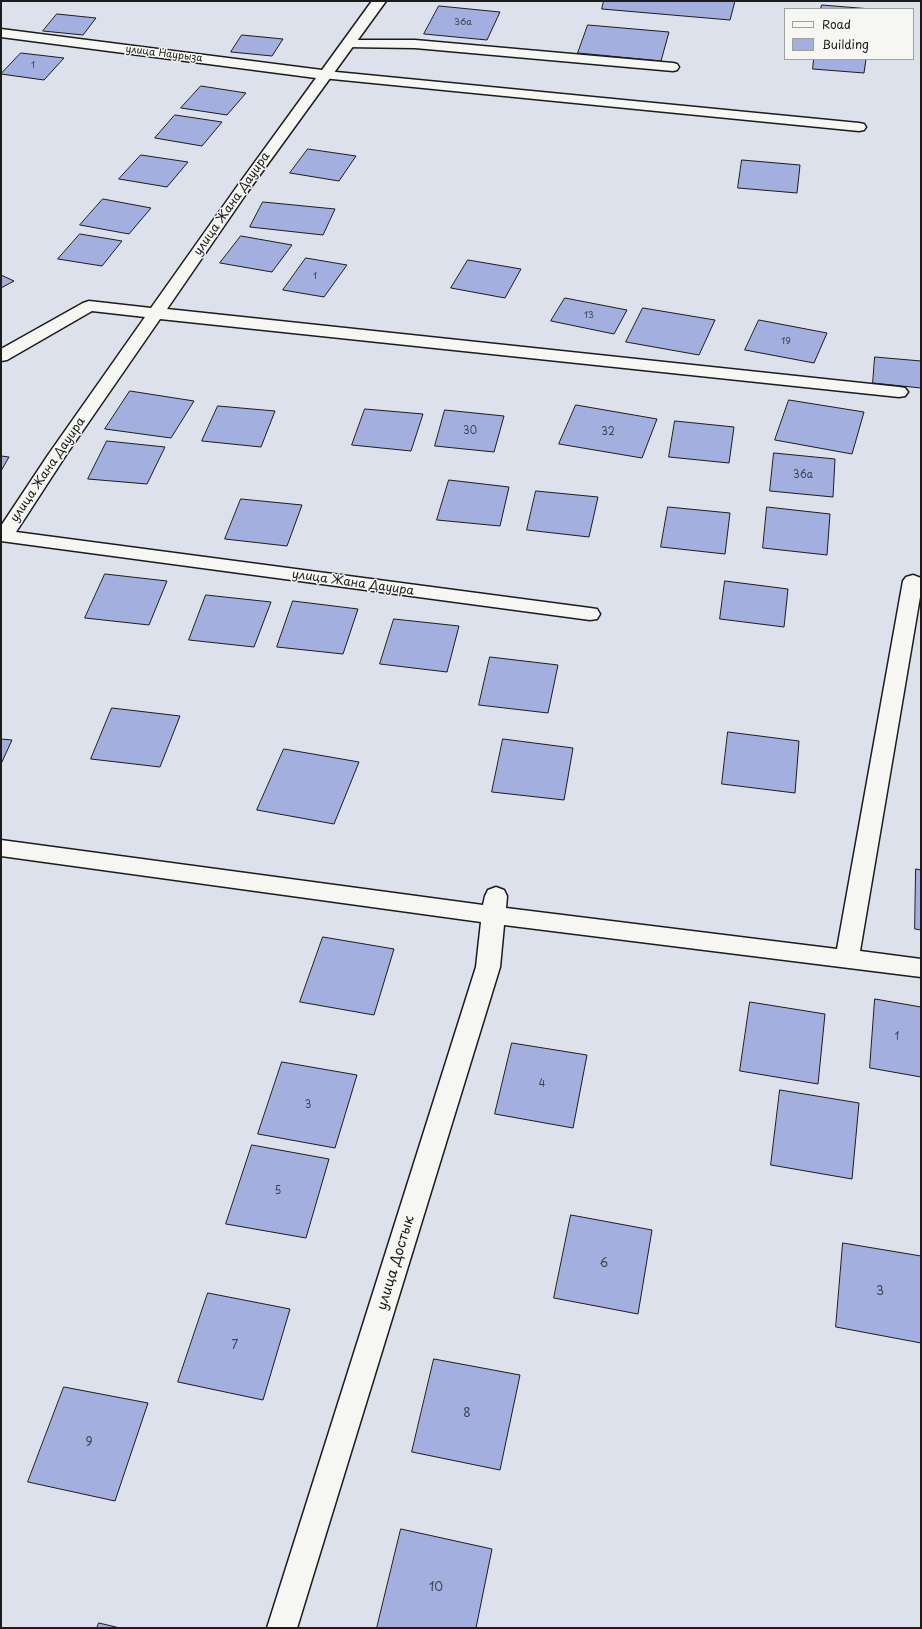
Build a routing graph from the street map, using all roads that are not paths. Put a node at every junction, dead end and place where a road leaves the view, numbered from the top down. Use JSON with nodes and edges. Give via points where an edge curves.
{"nodes":[{"id":1,"x":380,"y":1,"type":"edge"},
{"id":2,"x":1,"y":33,"type":"edge"},
{"id":3,"x":350,"y":44,"type":"junction"},
{"id":4,"x":673,"y":67,"type":"dead end"},
{"id":5,"x":326,"y":75,"type":"junction"},
{"id":6,"x":859,"y":127,"type":"dead end"},
{"id":7,"x":156,"y":312,"type":"junction"},
{"id":8,"x":1,"y":356,"type":"edge"},
{"id":9,"x":899,"y":392,"type":"dead end"},
{"id":10,"x":912,"y":581,"type":"dead end"},
{"id":11,"x":590,"y":614,"type":"dead end"},
{"id":12,"x":1,"y":848,"type":"edge"},
{"id":13,"x":494,"y":905,"type":"junction"},
{"id":14,"x":847,"y":958,"type":"junction"},
{"id":15,"x":921,"y":968,"type":"edge"},
{"id":16,"x":282,"y":1628,"type":"edge"}],
"edges":[{"from":1,"to":3,"type":"street","name":"улица Жана Дауира"},
{"from":2,"to":5,"type":"street","name":"улица Наурыза"},
{"from":3,"to":4,"type":"lane","via":[[415,44]]},
{"from":3,"to":5,"type":"street","name":"улица Жана Дауира"},
{"from":5,"to":6,"type":"lane"},
{"from":5,"to":7,"type":"street","name":"улица Жана Дауира"},
{"from":7,"to":8,"type":"street","via":[[89,306]]},
{"from":7,"to":9,"type":"street"},
{"from":7,"to":11,"type":"street","name":"улица Жана Дауира","via":[[4,536]]},
{"from":10,"to":14,"type":"street"},
{"from":12,"to":13,"type":"street"},
{"from":13,"to":14,"type":"street"},
{"from":13,"to":16,"type":"street","name":"улица Достык","via":[[488,967]]},
{"from":14,"to":15,"type":"street"}]}
